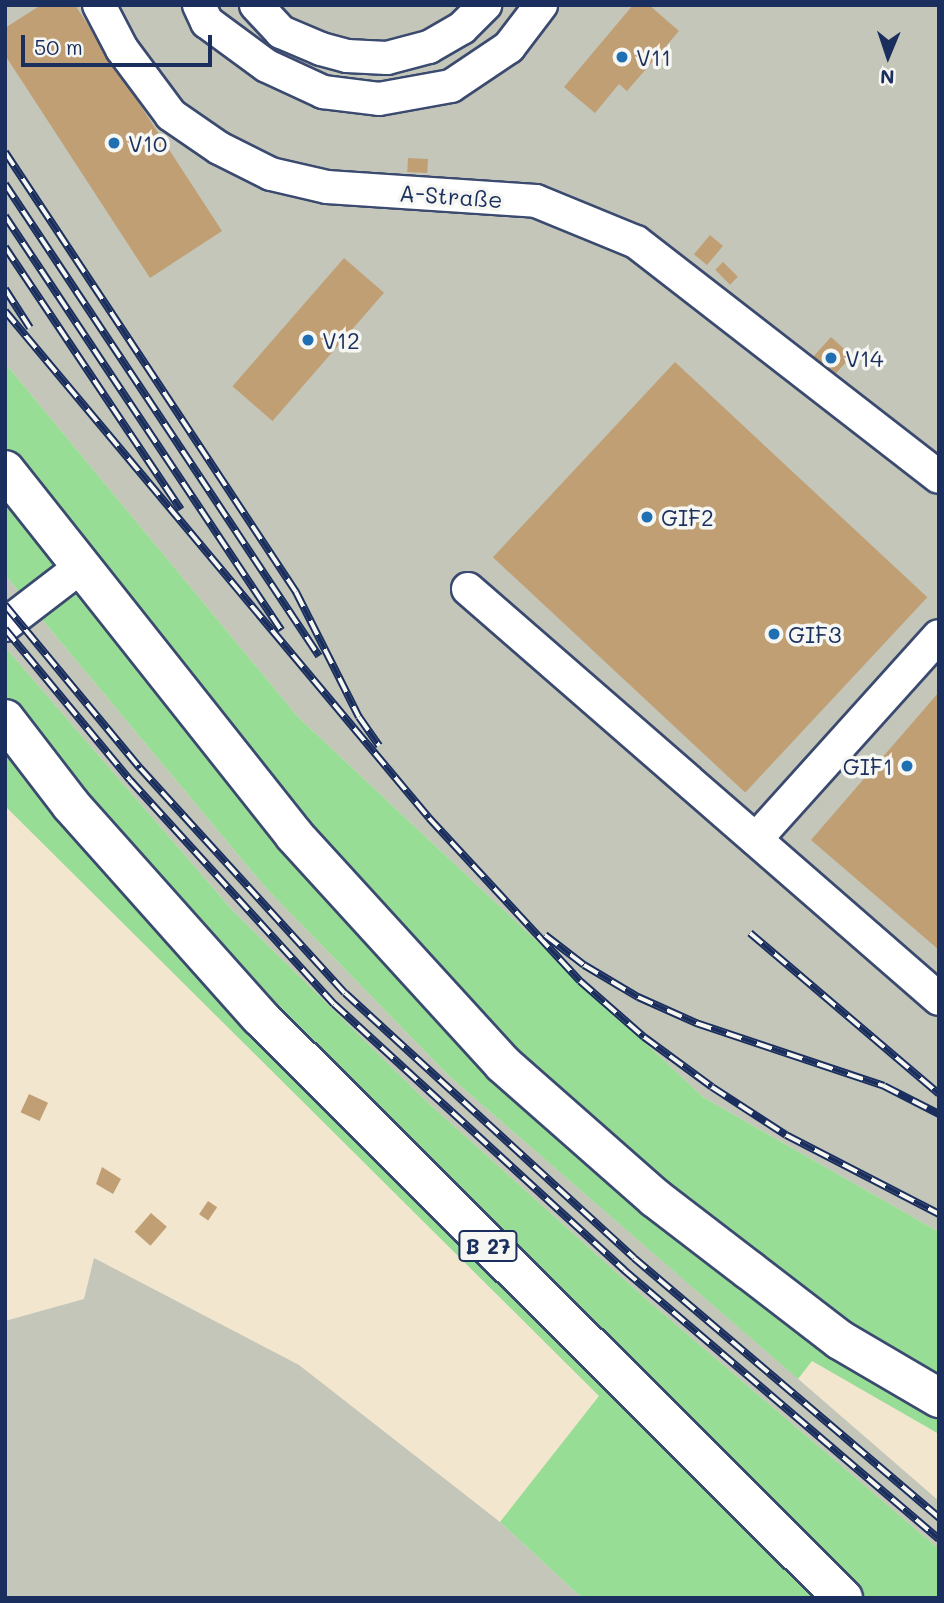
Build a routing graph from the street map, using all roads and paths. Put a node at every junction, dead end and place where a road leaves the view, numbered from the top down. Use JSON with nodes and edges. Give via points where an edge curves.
{"nodes":[{"id":1,"x":99,"y":5,"type":"edge"},
{"id":2,"x":199,"y":5,"type":"edge"},
{"id":3,"x":256,"y":5,"type":"edge"},
{"id":4,"x":485,"y":5,"type":"edge"},
{"id":5,"x":541,"y":5,"type":"edge"},
{"id":6,"x":5,"y":470,"type":"edge"},
{"id":7,"x":939,"y":477,"type":"edge"},
{"id":8,"x":82,"y":566,"type":"junction"},
{"id":9,"x":468,"y":589,"type":"dead end"},
{"id":10,"x":5,"y":625,"type":"edge"},
{"id":11,"x":939,"y":636,"type":"edge"},
{"id":12,"x":5,"y":719,"type":"edge"},
{"id":13,"x":757,"y":839,"type":"junction"},
{"id":14,"x":939,"y":999,"type":"edge"},
{"id":15,"x":939,"y":1398,"type":"edge"},
{"id":16,"x":843,"y":1598,"type":"edge"}],
"edges":[{"from":1,"to":7,"type":"street","name":"A-Straße","via":[[122,49],[171,115],[219,148],[271,174],[327,187],[536,201],[636,242]]},
{"from":2,"to":5,"type":"street","via":[[207,22],[267,66],[323,92],[379,99],[451,86],[509,47]]},
{"from":3,"to":4,"type":"street","via":[[281,32],[321,49],[387,58],[429,47],[463,28]]},
{"from":6,"to":8,"type":"main road"},
{"from":8,"to":10,"type":"street"},
{"from":8,"to":15,"type":"main road","via":[[294,835],[503,1064],[655,1198],[840,1340]]},
{"from":9,"to":13,"type":"street"},
{"from":11,"to":13,"type":"street"},
{"from":12,"to":16,"type":"main road","number":"B 27","via":[[71,805],[260,1017]]},
{"from":13,"to":14,"type":"street"}]}
